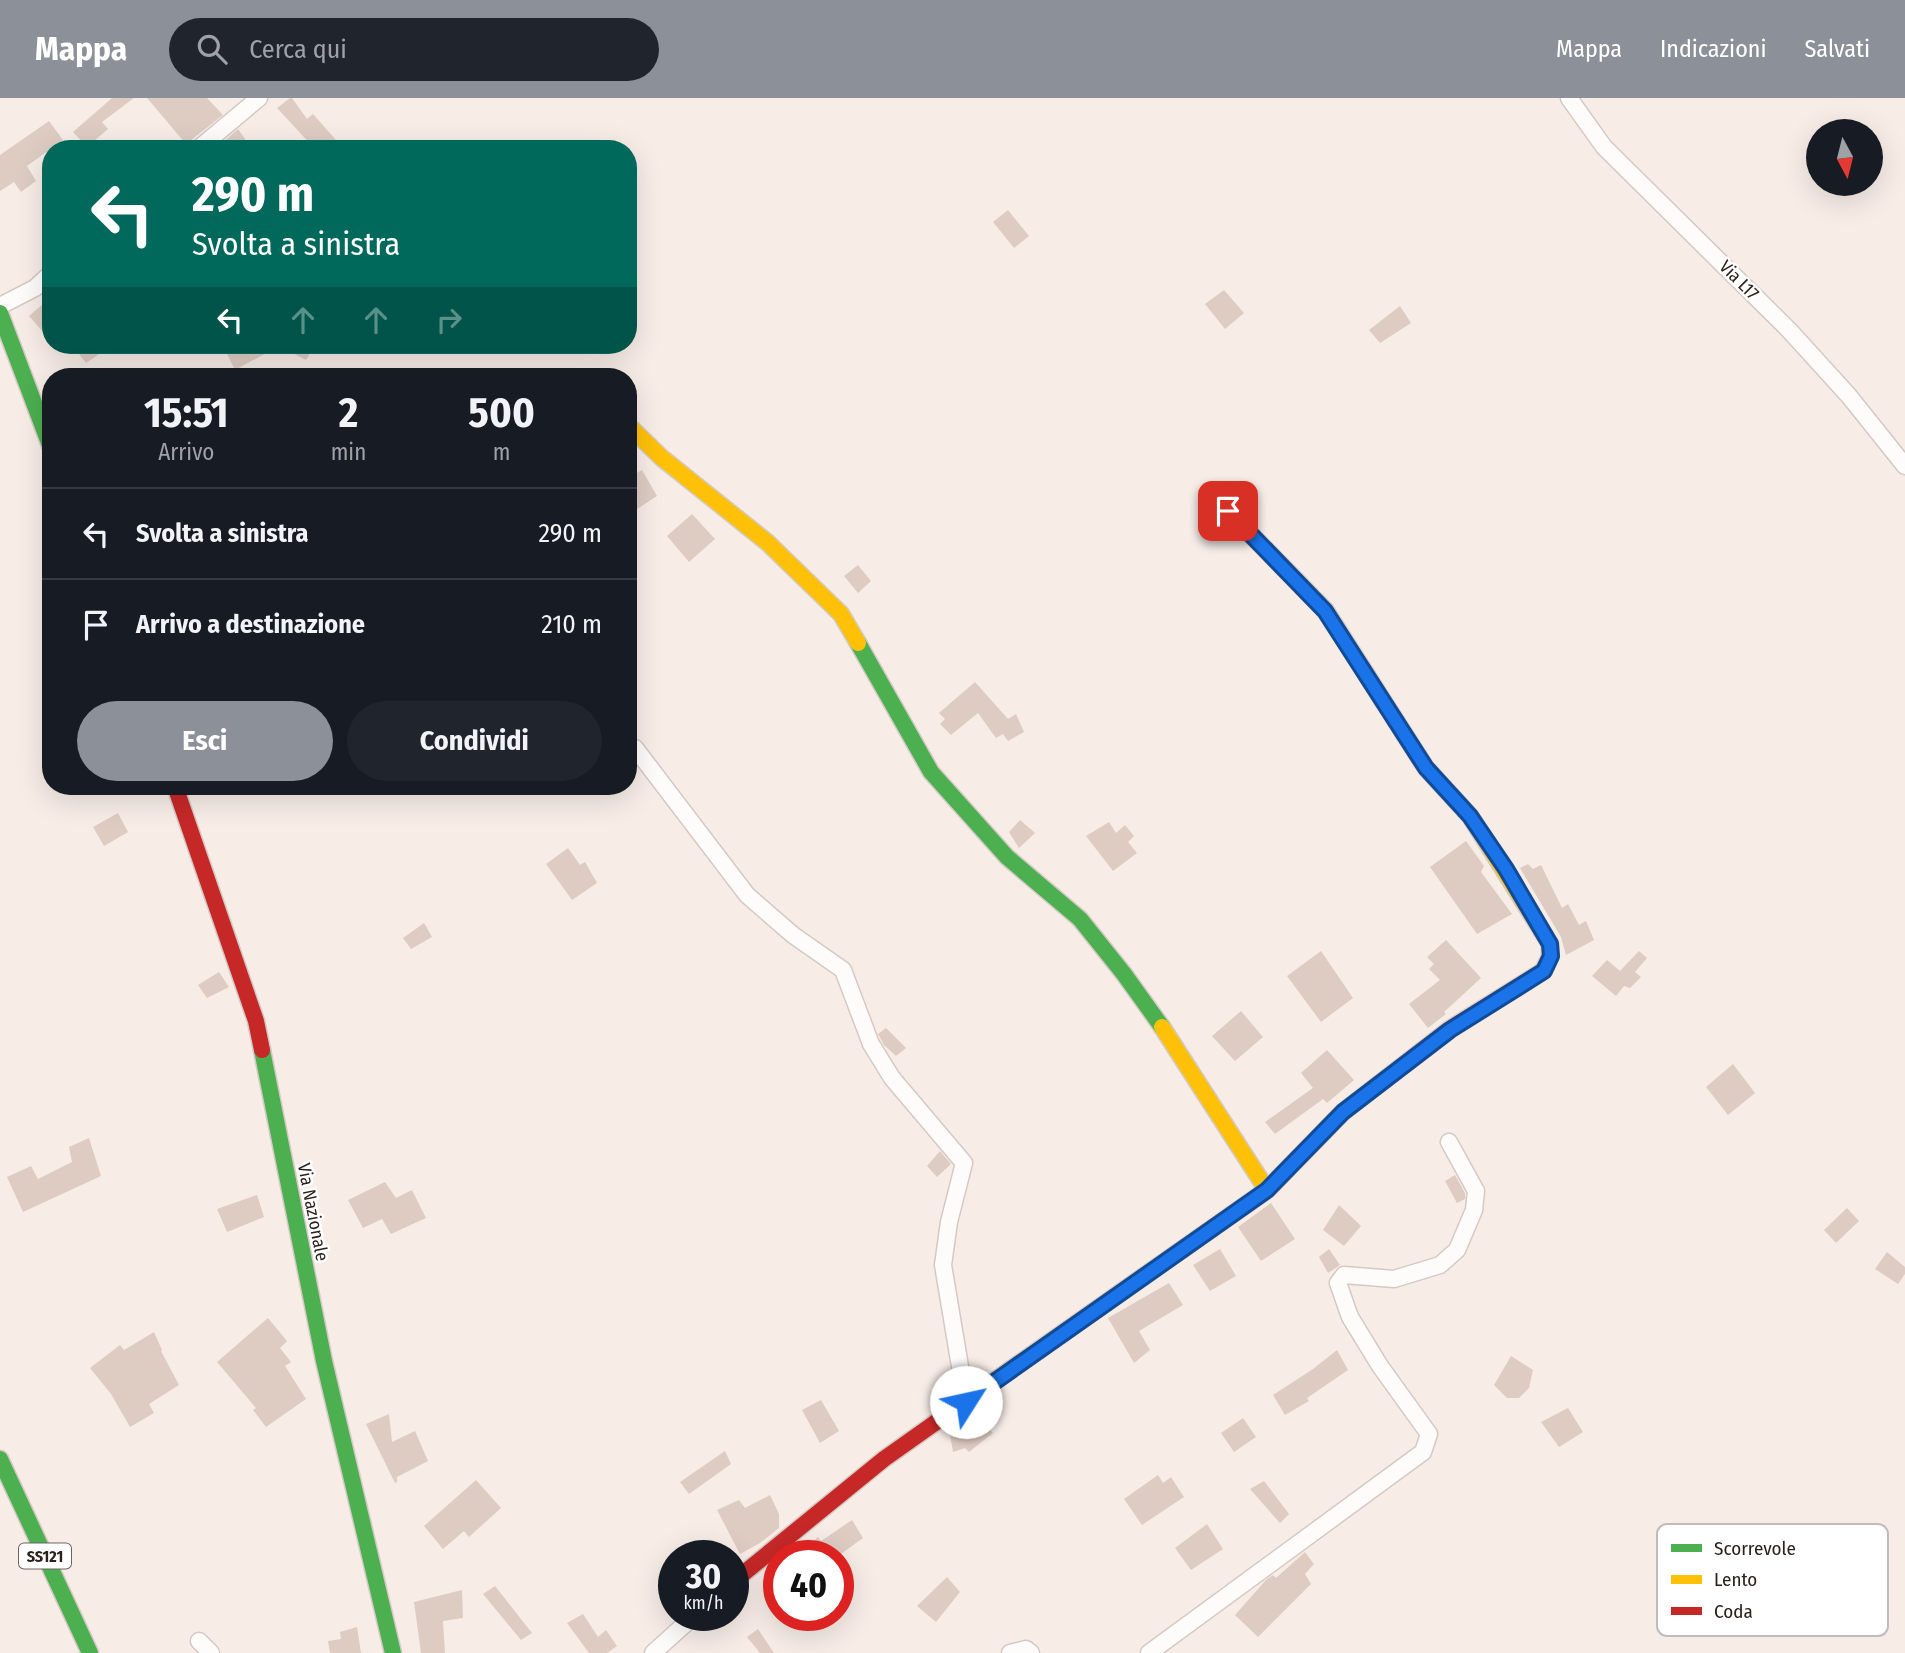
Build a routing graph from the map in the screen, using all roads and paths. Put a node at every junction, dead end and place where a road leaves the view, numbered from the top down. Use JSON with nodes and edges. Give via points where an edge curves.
{"nodes":[{"id":1,"x":259,"y":98,"type":"edge"},
{"id":2,"x":1569,"y":98,"type":"edge"},
{"id":3,"x":209,"y":140,"type":"edge"},
{"id":4,"x":42,"y":281,"type":"edge"},
{"id":5,"x":0,"y":306,"type":"edge"},
{"id":6,"x":0,"y":313,"type":"edge"},
{"id":7,"x":42,"y":424,"type":"edge"},
{"id":8,"x":637,"y":434,"type":"edge"},
{"id":9,"x":1905,"y":466,"type":"edge"},
{"id":10,"x":1228,"y":511,"type":"dead end"},
{"id":11,"x":637,"y":751,"type":"edge"},
{"id":12,"x":178,"y":795,"type":"edge"},
{"id":13,"x":1449,"y":1142,"type":"dead end"},
{"id":14,"x":1267,"y":1190,"type":"junction"},
{"id":15,"x":966,"y":1402,"type":"junction"},
{"id":16,"x":0,"y":1459,"type":"edge"},
{"id":17,"x":749,"y":1569,"type":"edge"},
{"id":18,"x":677,"y":1631,"type":"edge"},
{"id":19,"x":199,"y":1641,"type":"dead end"},
{"id":20,"x":90,"y":1653,"type":"edge"},
{"id":21,"x":211,"y":1653,"type":"edge"},
{"id":22,"x":393,"y":1653,"type":"edge"},
{"id":23,"x":653,"y":1653,"type":"edge"},
{"id":24,"x":1010,"y":1653,"type":"edge"},
{"id":25,"x":1031,"y":1653,"type":"edge"},
{"id":26,"x":1149,"y":1653,"type":"edge"}],
"edges":[{"from":1,"to":3,"type":"street"},
{"from":2,"to":9,"type":"street","name":"Via L17","via":[[1604,147],[1789,330]]},
{"from":4,"to":5,"type":"street"},
{"from":6,"to":7,"type":"street"},
{"from":8,"to":14,"type":"street","via":[[768,543],[841,614],[932,772],[1007,857],[1080,919],[1176,1047]]},
{"from":10,"to":14,"type":"street","via":[[1325,611],[1426,768],[1470,816],[1506,869],[1550,944],[1551,956],[1544,971],[1450,1030],[1343,1112]]},
{"from":11,"to":15,"type":"street","via":[[747,895],[843,970],[871,1044],[892,1078],[964,1163],[943,1265]]},
{"from":12,"to":22,"type":"street","name":"Via Nazionale","via":[[256,1021],[324,1361]]},
{"from":13,"to":26,"type":"street","via":[[1476,1191],[1474,1210],[1457,1250],[1440,1265],[1394,1279],[1344,1275],[1338,1283],[1350,1317],[1429,1434],[1423,1452]]},
{"from":14,"to":15,"type":"street"},
{"from":15,"to":17,"type":"street","via":[[884,1459]]},
{"from":16,"to":20,"type":"street","number":"SS121"},
{"from":18,"to":23,"type":"street"},
{"from":19,"to":21,"type":"street"},
{"from":24,"to":25,"type":"street","via":[[1026,1649]]}]}
